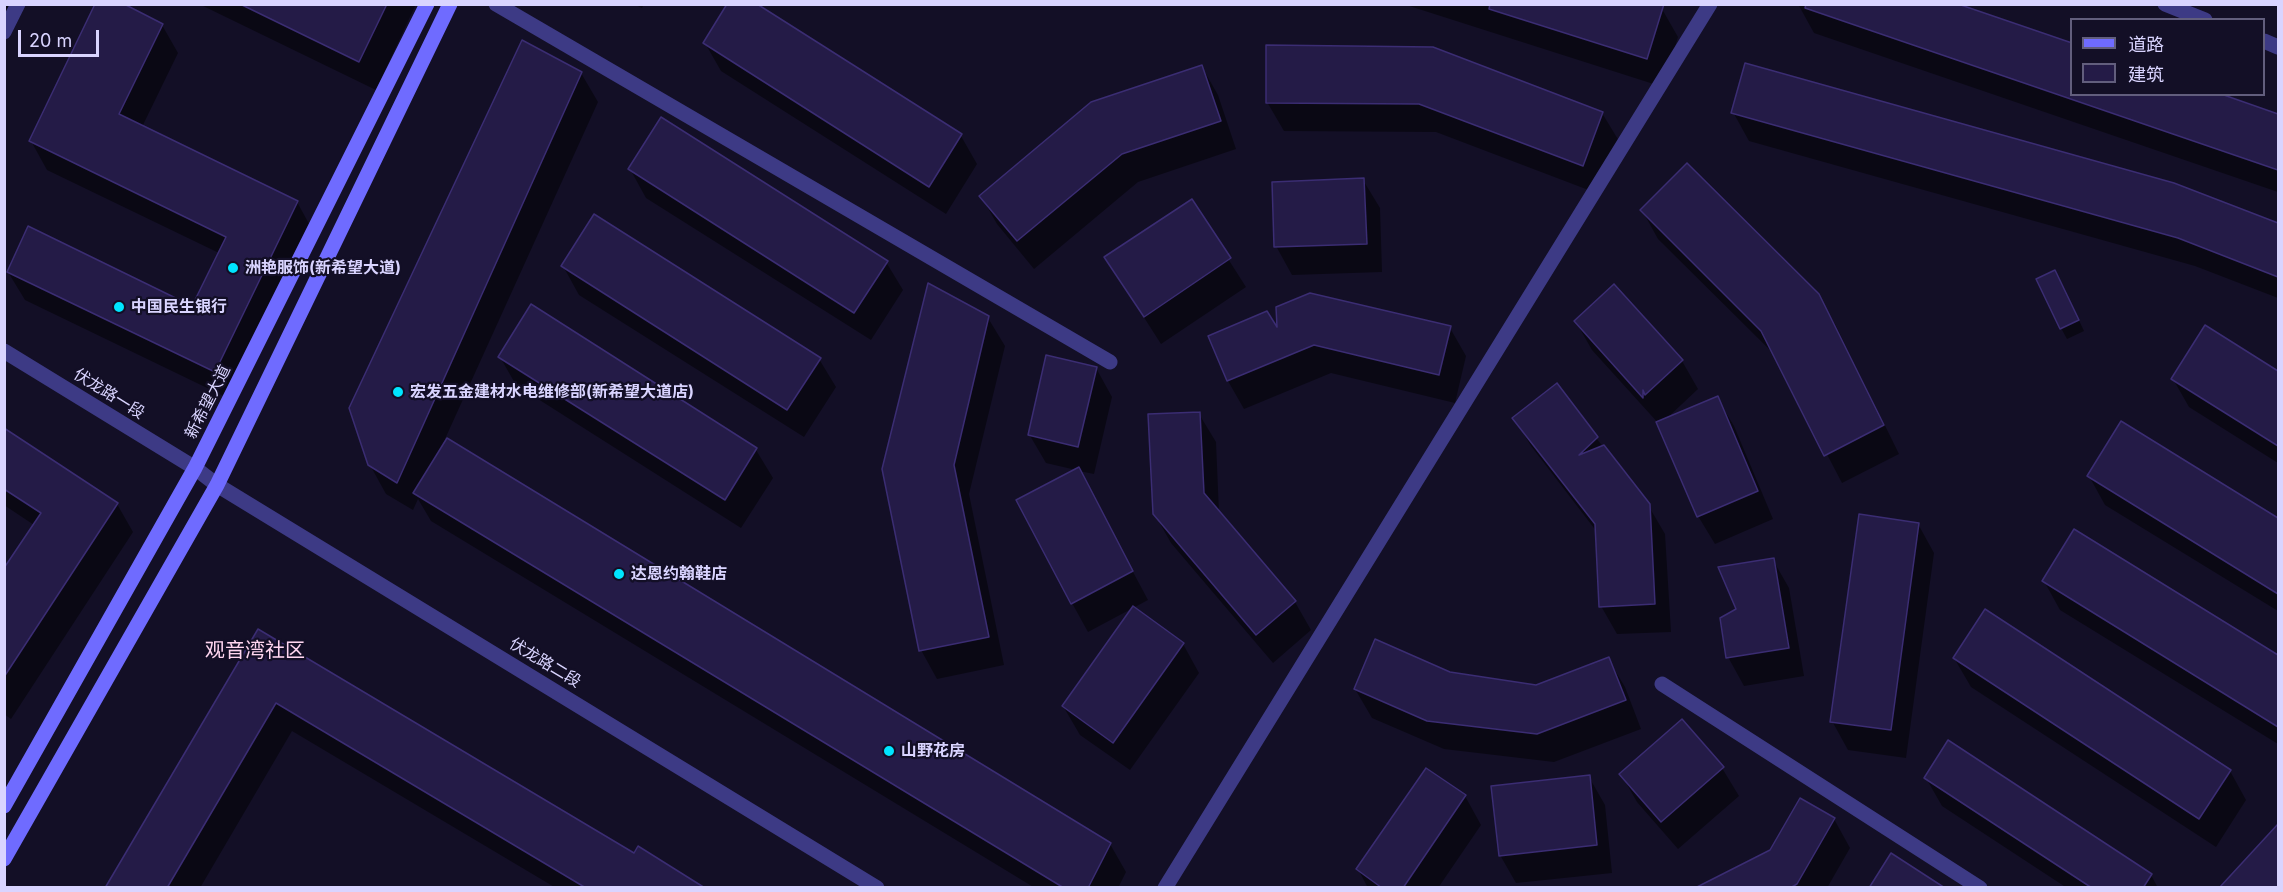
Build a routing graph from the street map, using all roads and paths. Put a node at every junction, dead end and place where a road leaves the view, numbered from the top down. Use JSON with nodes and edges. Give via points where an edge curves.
{"nodes":[{"id":1,"x":18,"y":4,"type":"edge"},
{"id":2,"x":427,"y":4,"type":"edge"},
{"id":3,"x":450,"y":4,"type":"edge"},
{"id":4,"x":496,"y":4,"type":"edge"},
{"id":5,"x":1710,"y":4,"type":"edge"},
{"id":6,"x":2165,"y":4,"type":"edge"},
{"id":7,"x":2200,"y":18,"type":"edge"},
{"id":8,"x":4,"y":32,"type":"edge"},
{"id":9,"x":4,"y":351,"type":"edge"},
{"id":10,"x":1110,"y":362,"type":"dead end"},
{"id":11,"x":195,"y":468,"type":"junction"},
{"id":12,"x":217,"y":484,"type":"junction"},
{"id":13,"x":1662,"y":684,"type":"dead end"},
{"id":14,"x":4,"y":806,"type":"edge"},
{"id":15,"x":4,"y":859,"type":"edge"},
{"id":16,"x":877,"y":888,"type":"edge"},
{"id":17,"x":1165,"y":888,"type":"edge"},
{"id":18,"x":1980,"y":888,"type":"edge"}],
"edges":[{"from":1,"to":8,"type":"street"},
{"from":2,"to":11,"type":"street","name":"新希望大道"},
{"from":3,"to":12,"type":"street"},
{"from":4,"to":10,"type":"street"},
{"from":5,"to":17,"type":"street"},
{"from":6,"to":7,"type":"street"},
{"from":9,"to":11,"type":"street","name":"伏龙路一段"},
{"from":11,"to":12,"type":"street","name":"伏龙路二段"},
{"from":11,"to":14,"type":"street","name":"新希望大道"},
{"from":12,"to":15,"type":"street"},
{"from":12,"to":16,"type":"street","name":"伏龙路二段"},
{"from":13,"to":18,"type":"street"}]}
